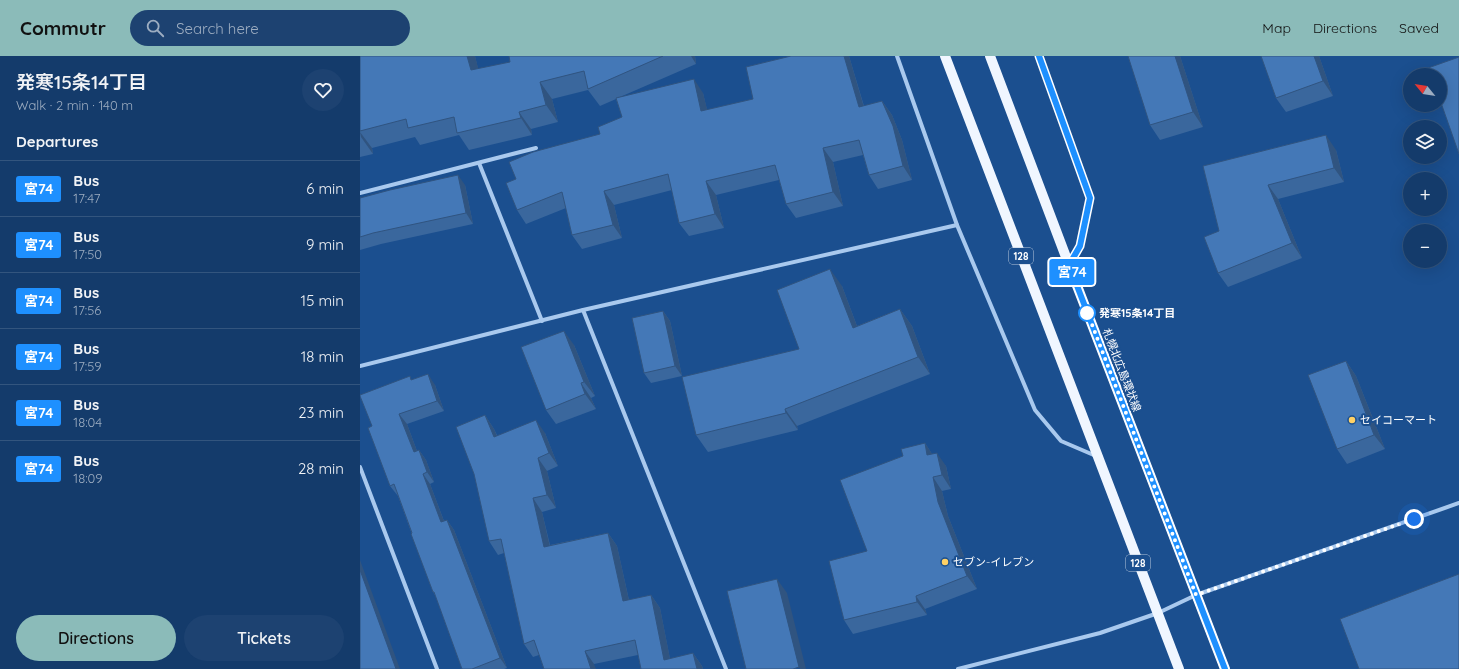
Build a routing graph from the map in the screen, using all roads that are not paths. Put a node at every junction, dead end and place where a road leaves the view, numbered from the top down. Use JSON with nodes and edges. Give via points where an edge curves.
{"nodes":[{"id":1,"x":898,"y":56,"type":"edge"},
{"id":2,"x":944,"y":56,"type":"edge"},
{"id":3,"x":990,"y":56,"type":"edge"},
{"id":4,"x":1039,"y":56,"type":"edge"},
{"id":5,"x":536,"y":148,"type":"dead end"},
{"id":6,"x":478,"y":164,"type":"junction"},
{"id":7,"x":360,"y":193,"type":"edge"},
{"id":8,"x":957,"y":225,"type":"junction"},
{"id":9,"x":1069,"y":265,"type":"junction"},
{"id":10,"x":583,"y":310,"type":"junction"},
{"id":11,"x":542,"y":321,"type":"junction"},
{"id":12,"x":360,"y":366,"type":"edge"},
{"id":13,"x":1098,"y":457,"type":"junction"},
{"id":14,"x":360,"y":468,"type":"edge"},
{"id":15,"x":1459,"y":503,"type":"edge"},
{"id":16,"x":1196,"y":595,"type":"junction"},
{"id":17,"x":1158,"y":613,"type":"junction"},
{"id":18,"x":436,"y":669,"type":"edge"},
{"id":19,"x":726,"y":669,"type":"edge"},
{"id":20,"x":958,"y":669,"type":"edge"},
{"id":21,"x":1179,"y":669,"type":"edge"},
{"id":22,"x":1225,"y":669,"type":"edge"}],
"edges":[{"from":1,"to":8,"type":"street"},
{"from":2,"to":13,"type":"main road","number":"128"},
{"from":3,"to":9,"type":"main road","name":"札幌北広島環状線"},
{"from":4,"to":9,"type":"street","via":[[1090,198],[1080,246]]},
{"from":5,"to":6,"type":"street"},
{"from":6,"to":7,"type":"street"},
{"from":6,"to":11,"type":"street"},
{"from":8,"to":10,"type":"street"},
{"from":8,"to":13,"type":"street","via":[[1035,410],[1061,441]]},
{"from":9,"to":16,"type":"main road","name":"札幌北広島環状線"},
{"from":10,"to":11,"type":"street"},
{"from":10,"to":19,"type":"street"},
{"from":11,"to":12,"type":"street"},
{"from":13,"to":17,"type":"main road","number":"128"},
{"from":14,"to":18,"type":"street"},
{"from":15,"to":16,"type":"street"},
{"from":16,"to":17,"type":"street"},
{"from":16,"to":22,"type":"main road","name":"札幌北広島環状線"},
{"from":17,"to":20,"type":"street","via":[[1100,632]]},
{"from":17,"to":21,"type":"main road","number":"128"}]}
